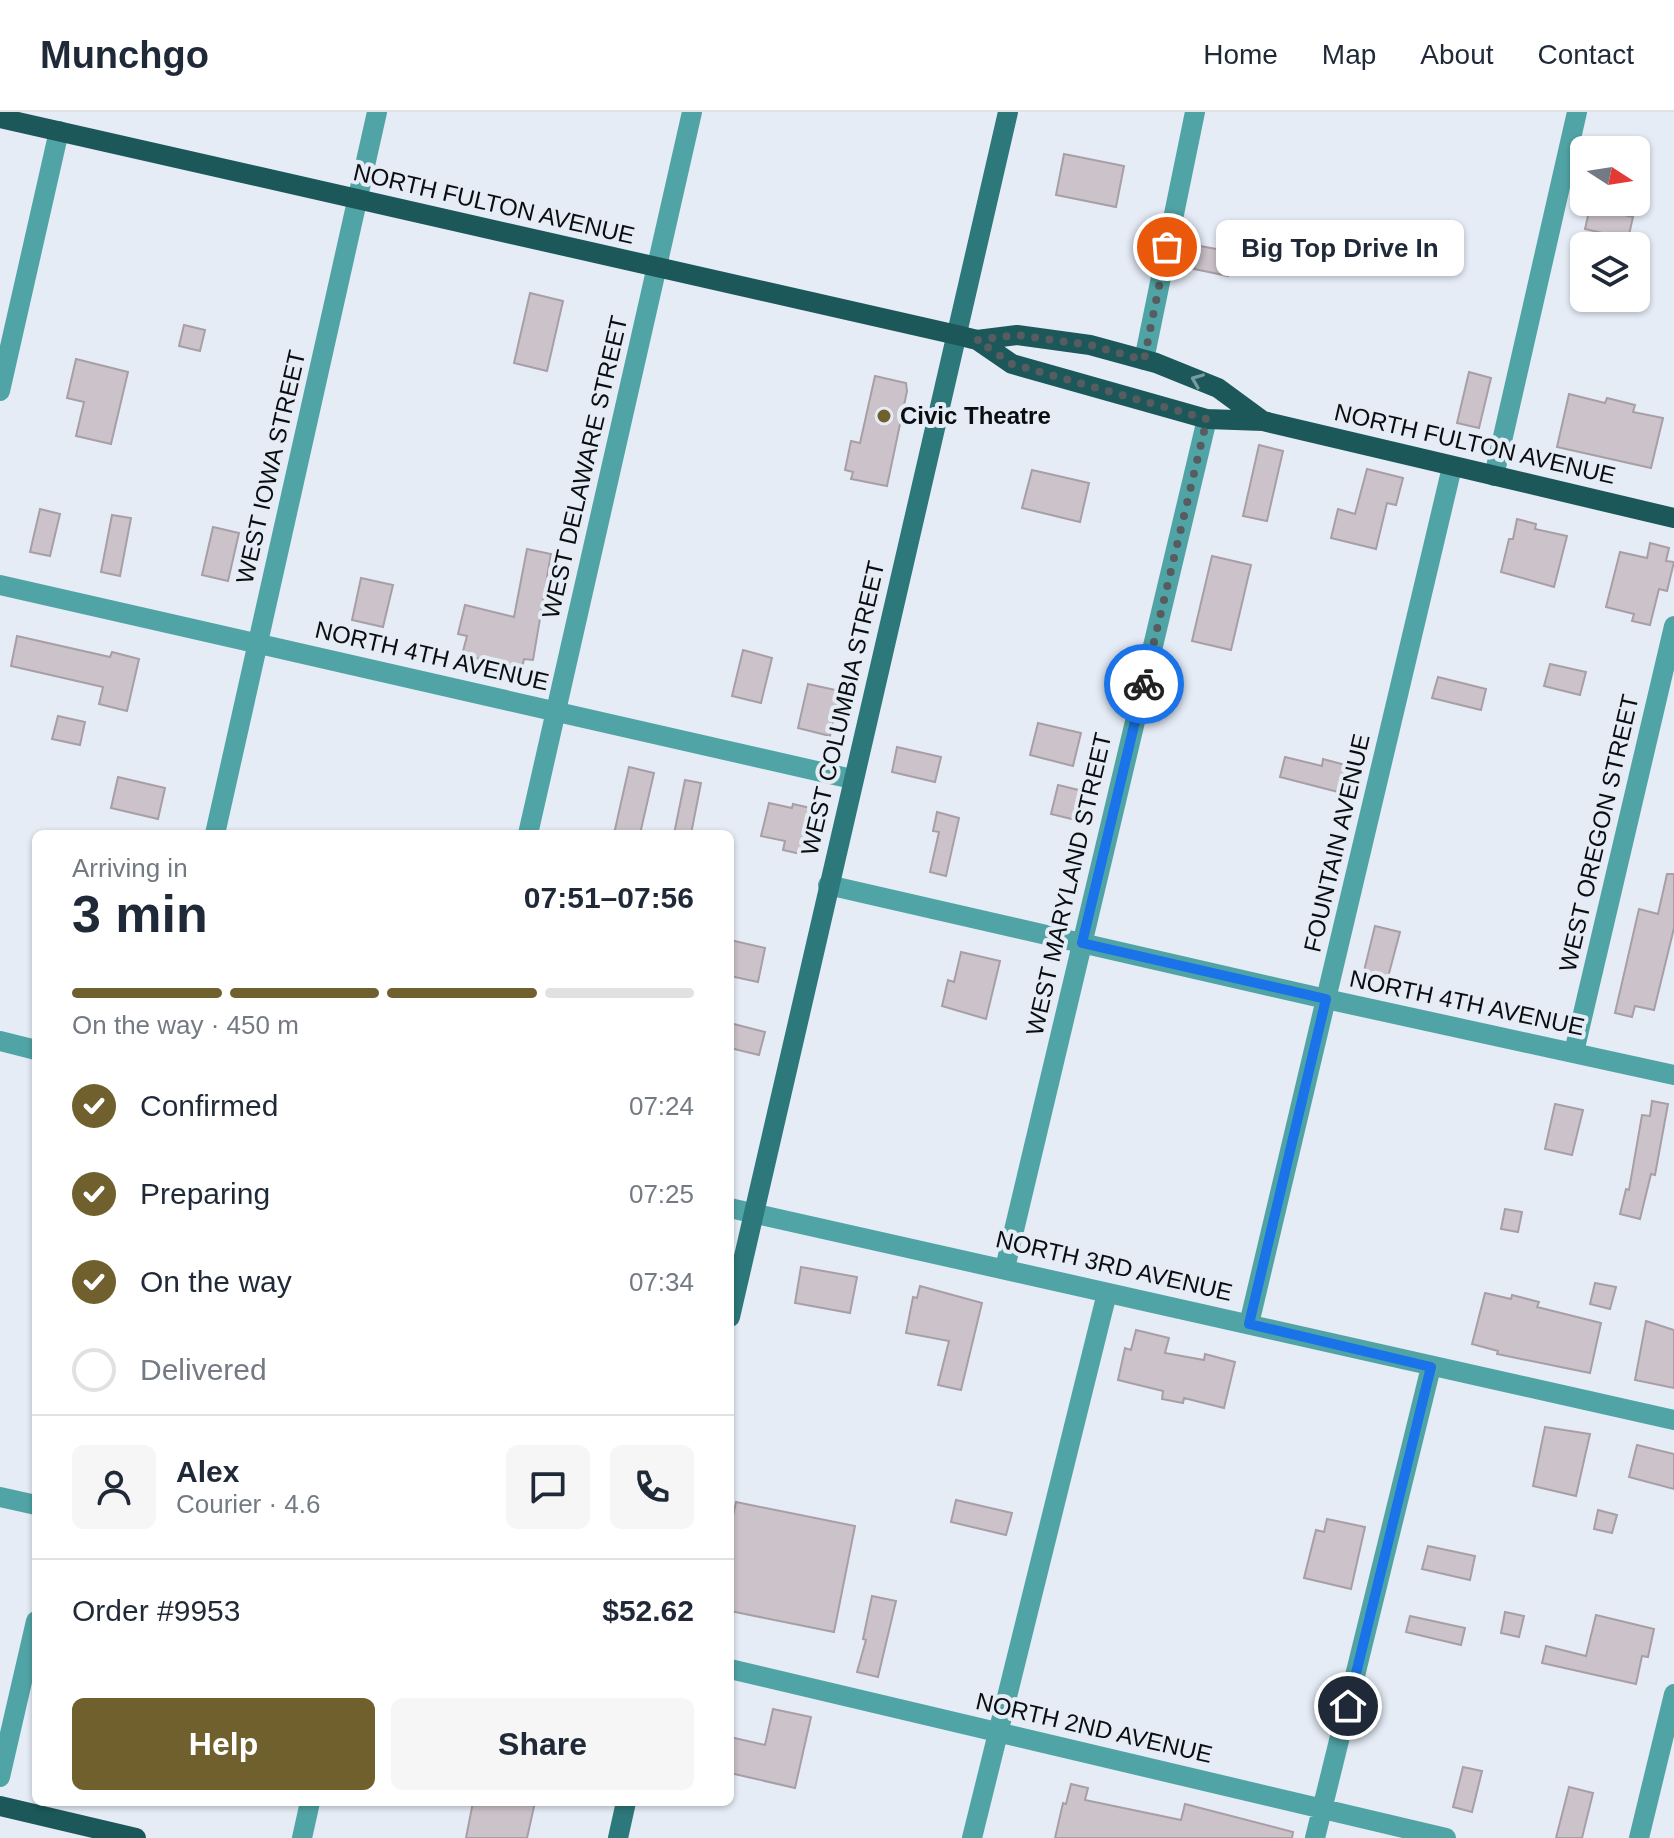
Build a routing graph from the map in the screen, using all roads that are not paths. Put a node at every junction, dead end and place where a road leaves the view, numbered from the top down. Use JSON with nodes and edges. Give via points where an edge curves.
{"nodes":[{"id":1,"x":377,"y":112,"type":"edge"},
{"id":2,"x":692,"y":112,"type":"edge"},
{"id":3,"x":1008,"y":112,"type":"edge"},
{"id":4,"x":1195,"y":112,"type":"edge"},
{"id":5,"x":1577,"y":112,"type":"edge"},
{"id":6,"x":0,"y":118,"type":"edge"},
{"id":7,"x":59,"y":131,"type":"junction"},
{"id":8,"x":359,"y":199,"type":"junction"},
{"id":9,"x":658,"y":268,"type":"junction"},
{"id":10,"x":967,"y":338,"type":"junction"},
{"id":11,"x":1144,"y":360,"type":"junction"},
{"id":12,"x":0,"y":391,"type":"edge"},
{"id":13,"x":1207,"y":419,"type":"junction"},
{"id":14,"x":1263,"y":421,"type":"junction"},
{"id":15,"x":1452,"y":467,"type":"junction"},
{"id":16,"x":1494,"y":476,"type":"junction"},
{"id":17,"x":1674,"y":518,"type":"edge"},
{"id":18,"x":0,"y":585,"type":"edge"},
{"id":19,"x":1674,"y":626,"type":"edge"},
{"id":20,"x":258,"y":642,"type":"junction"},
{"id":21,"x":556,"y":712,"type":"junction"},
{"id":22,"x":852,"y":779,"type":"junction"},
{"id":23,"x":216,"y":830,"type":"edge"},
{"id":24,"x":529,"y":830,"type":"edge"},
{"id":25,"x":828,"y":885,"type":"junction"},
{"id":26,"x":1082,"y":943,"type":"junction"},
{"id":27,"x":1326,"y":999,"type":"junction"},
{"id":28,"x":0,"y":1041,"type":"edge"},
{"id":29,"x":32,"y":1049,"type":"edge"},
{"id":30,"x":1574,"y":1052,"type":"junction"},
{"id":31,"x":1674,"y":1075,"type":"edge"},
{"id":32,"x":734,"y":1209,"type":"edge"},
{"id":33,"x":753,"y":1214,"type":"junction"},
{"id":34,"x":1005,"y":1268,"type":"junction"},
{"id":35,"x":1107,"y":1293,"type":"junction"},
{"id":36,"x":734,"y":1299,"type":"edge"},
{"id":37,"x":1249,"y":1324,"type":"junction"},
{"id":38,"x":1431,"y":1367,"type":"junction"},
{"id":39,"x":1674,"y":1420,"type":"edge"},
{"id":40,"x":0,"y":1497,"type":"edge"},
{"id":41,"x":32,"y":1504,"type":"edge"},
{"id":42,"x":32,"y":1638,"type":"edge"},
{"id":43,"x":734,"y":1670,"type":"edge"},
{"id":44,"x":1674,"y":1694,"type":"edge"},
{"id":45,"x":998,"y":1731,"type":"junction"},
{"id":46,"x":0,"y":1777,"type":"edge"},
{"id":47,"x":0,"y":1806,"type":"edge"},
{"id":48,"x":309,"y":1806,"type":"edge"},
{"id":49,"x":625,"y":1806,"type":"edge"},
{"id":50,"x":1322,"y":1809,"type":"junction"},
{"id":51,"x":136,"y":1838,"type":"edge"},
{"id":52,"x":302,"y":1838,"type":"edge"},
{"id":53,"x":618,"y":1838,"type":"edge"},
{"id":54,"x":972,"y":1838,"type":"edge"},
{"id":55,"x":1315,"y":1838,"type":"edge"},
{"id":56,"x":1446,"y":1838,"type":"edge"},
{"id":57,"x":1639,"y":1838,"type":"edge"}],
"edges":[{"from":1,"to":8,"type":"street","name":"WEST IOWA STREET"},
{"from":2,"to":9,"type":"street","name":"WEST DELAWARE STREET"},
{"from":3,"to":10,"type":"main road","name":"WEST COLUMBIA STREET"},
{"from":4,"to":11,"type":"street"},
{"from":5,"to":16,"type":"street"},
{"from":6,"to":7,"type":"main road","name":"NORTH FULTON AVENUE"},
{"from":7,"to":8,"type":"main road","name":"NORTH FULTON AVENUE"},
{"from":7,"to":12,"type":"street"},
{"from":8,"to":9,"type":"main road","name":"NORTH FULTON AVENUE"},
{"from":8,"to":20,"type":"street","name":"WEST IOWA STREET"},
{"from":9,"to":10,"type":"main road","name":"NORTH FULTON AVENUE"},
{"from":9,"to":21,"type":"street","name":"WEST DELAWARE STREET"},
{"from":10,"to":11,"type":"main road","name":"NORTH FULTON AVENUE","via":[[1017,335],[1090,345]]},
{"from":10,"to":13,"type":"main road","name":"NORTH FULTON AVENUE","via":[[1012,364]]},
{"from":10,"to":22,"type":"main road","name":"WEST COLUMBIA STREET"},
{"from":14,"to":11,"type":"main road","name":"NORTH FULTON AVENUE","one_way":true,"via":[[1218,388]]},
{"from":13,"to":14,"type":"main road","name":"NORTH FULTON AVENUE"},
{"from":13,"to":26,"type":"street","name":"WEST MARYLAND STREET"},
{"from":14,"to":15,"type":"main road","name":"NORTH FULTON AVENUE"},
{"from":15,"to":16,"type":"main road","name":"NORTH FULTON AVENUE"},
{"from":15,"to":27,"type":"street","name":"FOUNTAIN AVENUE"},
{"from":16,"to":17,"type":"main road","name":"NORTH FULTON AVENUE"},
{"from":18,"to":20,"type":"street","name":"NORTH 4TH AVENUE"},
{"from":19,"to":30,"type":"street","name":"WEST OREGON STREET"},
{"from":20,"to":21,"type":"street","name":"NORTH 4TH AVENUE"},
{"from":20,"to":23,"type":"street","name":"WEST IOWA STREET"},
{"from":21,"to":22,"type":"street","name":"NORTH 4TH AVENUE"},
{"from":21,"to":24,"type":"street","name":"WEST DELAWARE STREET"},
{"from":22,"to":25,"type":"main road","name":"WEST COLUMBIA STREET"},
{"from":25,"to":26,"type":"street","name":"NORTH 4TH AVENUE"},
{"from":25,"to":33,"type":"main road","name":"WEST COLUMBIA STREET"},
{"from":26,"to":27,"type":"street","name":"NORTH 4TH AVENUE"},
{"from":26,"to":34,"type":"street","name":"WEST MARYLAND STREET"},
{"from":27,"to":30,"type":"street","name":"NORTH 4TH AVENUE"},
{"from":27,"to":37,"type":"street","name":"FOUNTAIN AVENUE"},
{"from":28,"to":29,"type":"street"},
{"from":30,"to":31,"type":"street","name":"NORTH 4TH AVENUE"},
{"from":32,"to":33,"type":"street","name":"NORTH 3RD AVENUE"},
{"from":33,"to":34,"type":"street","name":"NORTH 3RD AVENUE"},
{"from":33,"to":36,"type":"main road","name":"WEST COLUMBIA STREET"},
{"from":34,"to":35,"type":"street","name":"NORTH 3RD AVENUE"},
{"from":35,"to":37,"type":"street","name":"NORTH 3RD AVENUE"},
{"from":35,"to":45,"type":"street"},
{"from":37,"to":38,"type":"street","name":"NORTH 3RD AVENUE"},
{"from":38,"to":39,"type":"street","name":"NORTH 3RD AVENUE"},
{"from":38,"to":50,"type":"street"},
{"from":40,"to":41,"type":"street"},
{"from":42,"to":46,"type":"street"},
{"from":43,"to":45,"type":"street","name":"NORTH 2ND AVENUE"},
{"from":44,"to":57,"type":"street"},
{"from":45,"to":50,"type":"street","name":"NORTH 2ND AVENUE"},
{"from":45,"to":54,"type":"street"},
{"from":47,"to":51,"type":"main road"},
{"from":48,"to":52,"type":"street"},
{"from":49,"to":53,"type":"main road"},
{"from":50,"to":55,"type":"street"},
{"from":50,"to":56,"type":"street","name":"NORTH 2ND AVENUE"}]}
